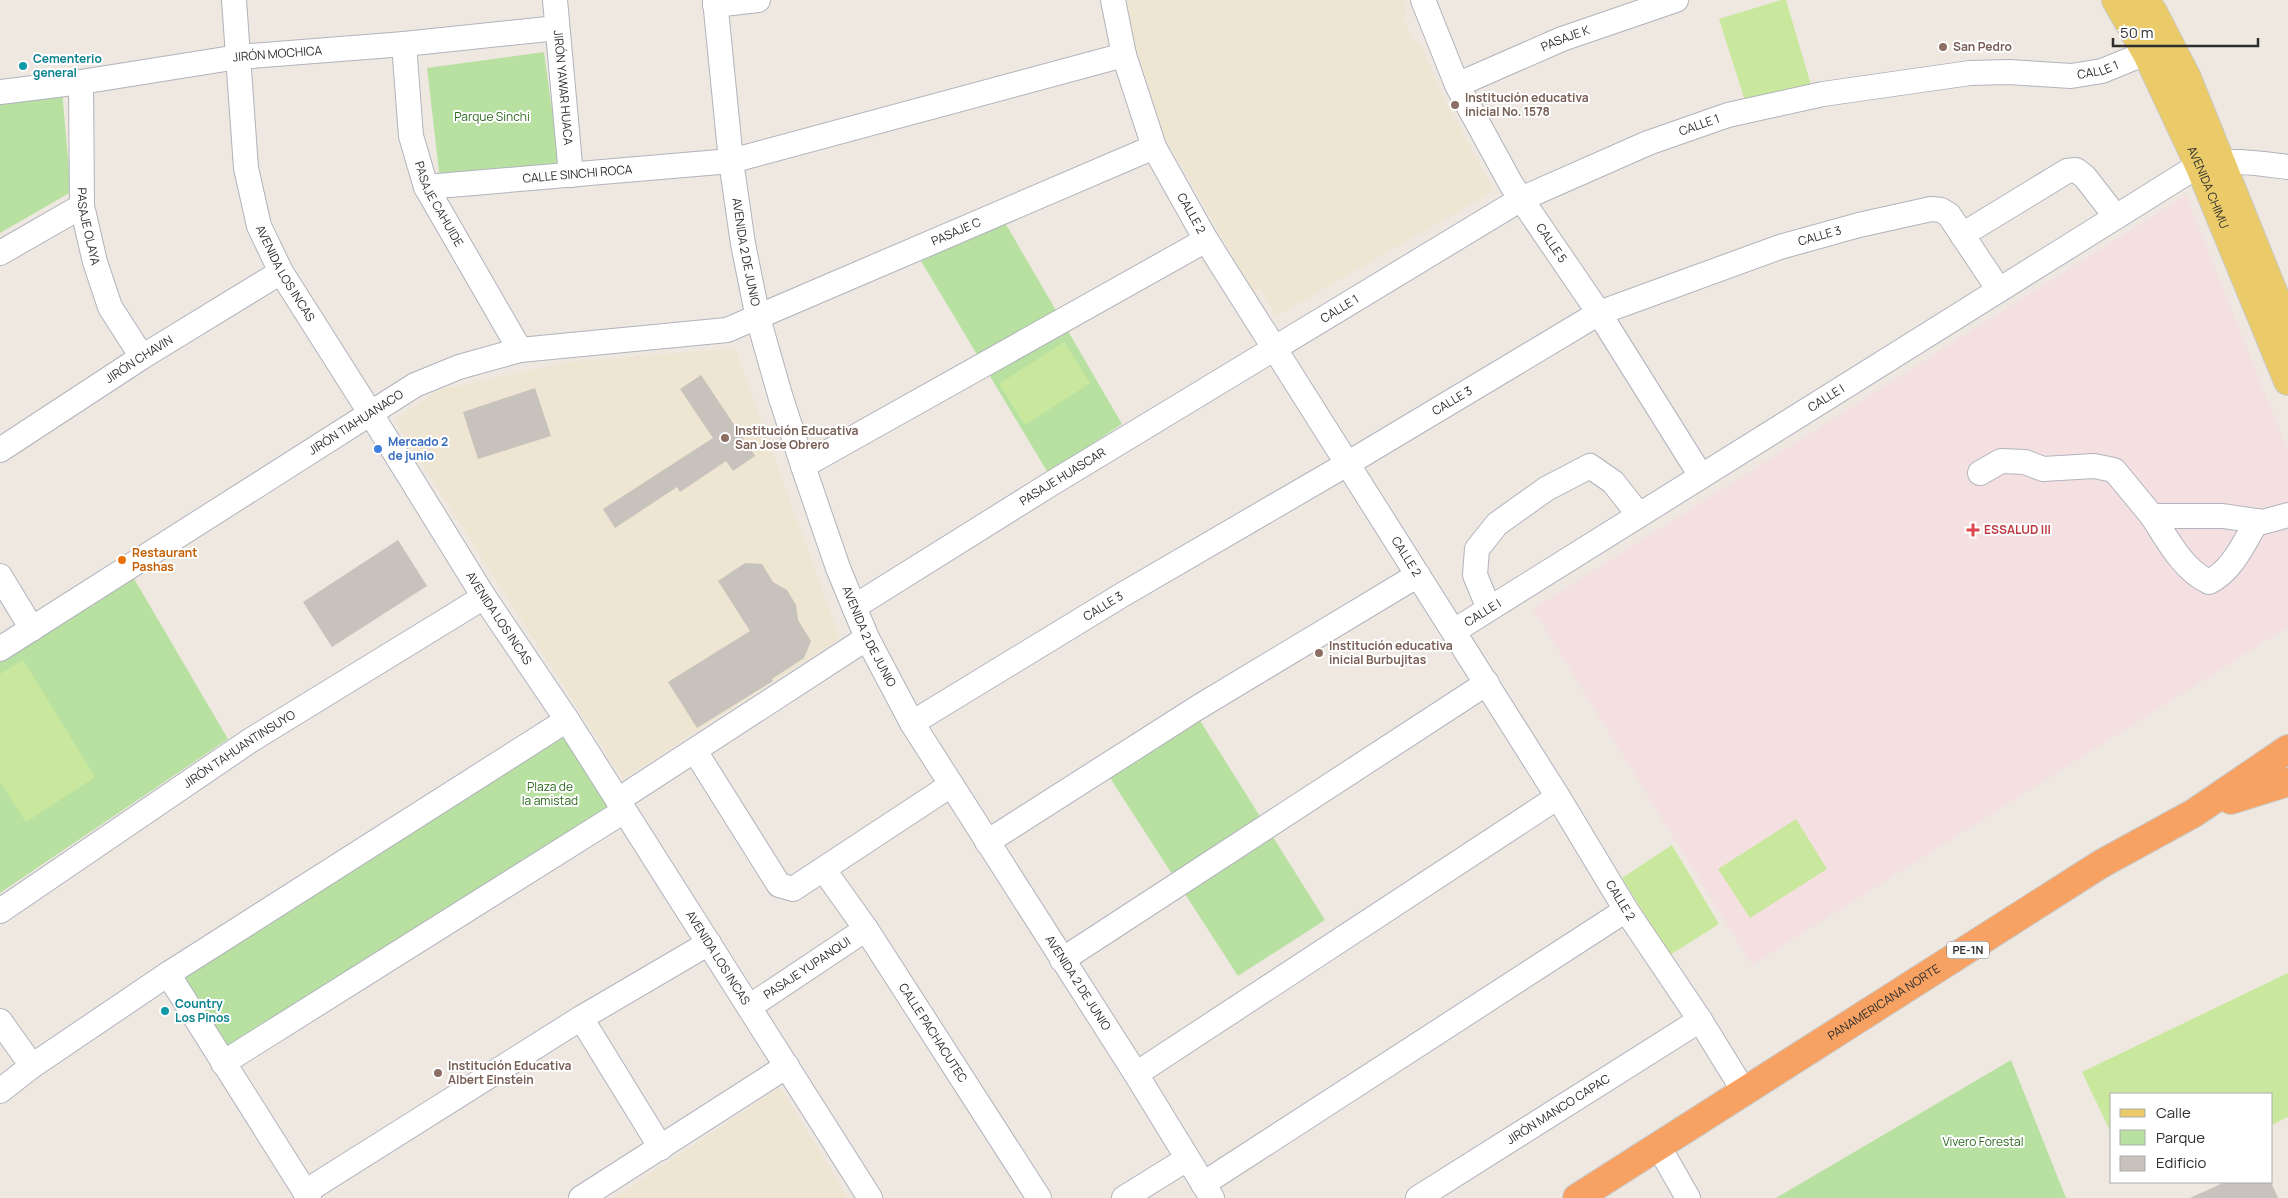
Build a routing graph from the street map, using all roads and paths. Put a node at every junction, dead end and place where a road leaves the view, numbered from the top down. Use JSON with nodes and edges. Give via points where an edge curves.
{"nodes":[{"id":1,"x":234,"y":0,"type":"edge"},
{"id":2,"x":554,"y":0,"type":"edge"},
{"id":3,"x":758,"y":0,"type":"edge"},
{"id":4,"x":1113,"y":0,"type":"edge"},
{"id":5,"x":1423,"y":0,"type":"edge"},
{"id":6,"x":1676,"y":0,"type":"edge"},
{"id":7,"x":2116,"y":0,"type":"edge"},
{"id":8,"x":2144,"y":0,"type":"edge"},
{"id":9,"x":715,"y":2,"type":"edge"},
{"id":10,"x":557,"y":28,"type":"junction"},
{"id":11,"x":404,"y":44,"type":"junction"},
{"id":12,"x":2158,"y":49,"type":"junction"},
{"id":13,"x":1124,"y":55,"type":"junction"},
{"id":14,"x":238,"y":57,"type":"junction"},
{"id":15,"x":81,"y":82,"type":"junction"},
{"id":16,"x":1457,"y":85,"type":"junction"},
{"id":17,"x":0,"y":92,"type":"edge"},
{"id":18,"x":1154,"y":147,"type":"junction"},
{"id":19,"x":731,"y":161,"type":"junction"},
{"id":20,"x":2209,"y":163,"type":"junction"},
{"id":21,"x":2288,"y":167,"type":"edge"},
{"id":22,"x":571,"y":175,"type":"junction"},
{"id":23,"x":426,"y":187,"type":"junction"},
{"id":24,"x":1521,"y":199,"type":"junction"},
{"id":25,"x":82,"y":206,"type":"junction"},
{"id":26,"x":2116,"y":217,"type":"junction"},
{"id":27,"x":1962,"y":235,"type":"junction"},
{"id":28,"x":1206,"y":240,"type":"junction"},
{"id":29,"x":0,"y":253,"type":"edge"},
{"id":30,"x":281,"y":272,"type":"junction"},
{"id":31,"x":1999,"y":290,"type":"junction"},
{"id":32,"x":1599,"y":313,"type":"junction"},
{"id":33,"x":758,"y":318,"type":"junction"},
{"id":34,"x":2288,"y":329,"type":"edge"},
{"id":35,"x":1274,"y":348,"type":"junction"},
{"id":36,"x":520,"y":350,"type":"junction"},
{"id":37,"x":142,"y":358,"type":"junction"},
{"id":38,"x":2288,"y":381,"type":"edge"},
{"id":39,"x":371,"y":414,"type":"junction"},
{"id":40,"x":3,"y":441,"type":"edge"},
{"id":41,"x":1347,"y":464,"type":"junction"},
{"id":42,"x":803,"y":466,"type":"junction"},
{"id":43,"x":1980,"y":473,"type":"dead end"},
{"id":44,"x":1701,"y":476,"type":"junction"},
{"id":45,"x":1638,"y":515,"type":"junction"},
{"id":46,"x":2152,"y":516,"type":"junction"},
{"id":47,"x":2288,"y":516,"type":"edge"},
{"id":48,"x":2257,"y":521,"type":"junction"},
{"id":49,"x":1418,"y":575,"type":"junction"},
{"id":50,"x":0,"y":576,"type":"edge"},
{"id":51,"x":484,"y":597,"type":"junction"},
{"id":52,"x":854,"y":607,"type":"junction"},
{"id":53,"x":1489,"y":609,"type":"junction"},
{"id":54,"x":32,"y":629,"type":"junction"},
{"id":55,"x":1454,"y":631,"type":"junction"},
{"id":56,"x":867,"y":638,"type":"junction"},
{"id":57,"x":0,"y":649,"type":"edge"},
{"id":58,"x":1486,"y":684,"type":"junction"},
{"id":59,"x":567,"y":720,"type":"junction"},
{"id":60,"x":912,"y":723,"type":"junction"},
{"id":61,"x":2288,"y":749,"type":"edge"},
{"id":62,"x":695,"y":752,"type":"junction"},
{"id":63,"x":2288,"y":782,"type":"edge"},
{"id":64,"x":951,"y":785,"type":"junction"},
{"id":65,"x":1558,"y":798,"type":"junction"},
{"id":66,"x":621,"y":806,"type":"junction"},
{"id":67,"x":2194,"y":813,"type":"junction"},
{"id":68,"x":987,"y":842,"type":"junction"},
{"id":69,"x":824,"y":870,"type":"junction"},
{"id":70,"x":1626,"y":910,"type":"junction"},
{"id":71,"x":0,"y":911,"type":"edge"},
{"id":72,"x":866,"y":929,"type":"junction"},
{"id":73,"x":709,"y":943,"type":"junction"},
{"id":74,"x":1062,"y":960,"type":"junction"},
{"id":75,"x":168,"y":974,"type":"junction"},
{"id":76,"x":749,"y":1007,"type":"junction"},
{"id":77,"x":581,"y":1018,"type":"junction"},
{"id":78,"x":1700,"y":1020,"type":"junction"},
{"id":79,"x":0,"y":1021,"type":"edge"},
{"id":80,"x":223,"y":1063,"type":"junction"},
{"id":81,"x":32,"y":1066,"type":"junction"},
{"id":82,"x":787,"y":1066,"type":"junction"},
{"id":83,"x":1136,"y":1074,"type":"junction"},
{"id":84,"x":0,"y":1091,"type":"edge"},
{"id":85,"x":1745,"y":1093,"type":"junction"},
{"id":86,"x":1659,"y":1147,"type":"junction"},
{"id":87,"x":661,"y":1148,"type":"junction"},
{"id":88,"x":1187,"y":1159,"type":"junction"},
{"id":89,"x":1208,"y":1191,"type":"edge"},
{"id":90,"x":307,"y":1195,"type":"edge"},
{"id":91,"x":581,"y":1198,"type":"edge"},
{"id":92,"x":870,"y":1198,"type":"edge"},
{"id":93,"x":1039,"y":1198,"type":"edge"},
{"id":94,"x":1124,"y":1198,"type":"edge"},
{"id":95,"x":1418,"y":1198,"type":"edge"},
{"id":96,"x":1577,"y":1198,"type":"edge"},
{"id":97,"x":1688,"y":1198,"type":"edge"}],
"edges":[{"from":1,"to":14,"type":"street","name":"AVENIDA LOS INCAS"},
{"from":2,"to":10,"type":"street","name":"JIRÓN YAWAR HUACA"},
{"from":3,"to":9,"type":"street"},
{"from":4,"to":13,"type":"street","name":"CALLE 2"},
{"from":5,"to":16,"type":"street","name":"CALLE 5"},
{"from":6,"to":16,"type":"street","name":"PASAJE K","via":[[1562,39]]},
{"from":7,"to":12,"type":"main road","name":"AVENIDA CHIMU"},
{"from":8,"to":12,"type":"main road","name":"AVENIDA CHIMU","via":[[2153,12]]},
{"from":9,"to":19,"type":"street","name":"AVENIDA 2 DE JUNIO"},
{"from":10,"to":11,"type":"street","name":"JIRÓN MOCHICA"},
{"from":10,"to":22,"type":"street","name":"JIRÓN YAWAR HUACA"},
{"from":11,"to":14,"type":"street","name":"JIRÓN MOCHICA"},
{"from":11,"to":23,"type":"street","name":"PASAJE CAHUIDE","via":[[411,136]]},
{"from":12,"to":20,"type":"main road","name":"AVENIDA CHIMU"},
{"from":12,"to":24,"type":"street","name":"CALLE 1","via":[[2102,72],[2071,76],[1970,73],[1823,94],[1728,115],[1648,143]]},
{"from":13,"to":18,"type":"street","name":"CALLE 2"},
{"from":13,"to":19,"type":"street","name":"CALLE SINCHI ROCA"},
{"from":14,"to":15,"type":"street","name":"JIRÓN MOCHICA"},
{"from":14,"to":30,"type":"street","name":"AVENIDA LOS INCAS","via":[[246,168],[259,226]]},
{"from":15,"to":17,"type":"street","name":"JIRÓN MOCHICA"},
{"from":15,"to":25,"type":"street","name":"PASAJE OLAYA"},
{"from":16,"to":24,"type":"street","name":"CALLE 5"},
{"from":18,"to":28,"type":"street","name":"CALLE 2"},
{"from":18,"to":33,"type":"street","name":"PASAJE C"},
{"from":19,"to":22,"type":"street","name":"CALLE SINCHI ROCA"},
{"from":19,"to":33,"type":"street","name":"AVENIDA 2 DE JUNIO"},
{"from":20,"to":21,"type":"street","via":[[2245,161]]},
{"from":20,"to":26,"type":"street","name":"CALLE I"},
{"from":20,"to":34,"type":"main road","name":"AVENIDA CHIMU"},
{"from":20,"to":38,"type":"main road","name":"AVENIDA CHIMU"},
{"from":22,"to":23,"type":"street","name":"CALLE SINCHI ROCA"},
{"from":23,"to":36,"type":"street","name":"PASAJE CAHUIDE"},
{"from":24,"to":32,"type":"street","name":"CALLE 5"},
{"from":24,"to":35,"type":"street","name":"CALLE 1"},
{"from":25,"to":29,"type":"street"},
{"from":25,"to":37,"type":"street","name":"PASAJE OLAYA","via":[[110,307]]},
{"from":26,"to":27,"type":"street","via":[[2085,177],[2076,170],[2067,171]]},
{"from":26,"to":31,"type":"street","name":"CALLE I"},
{"from":27,"to":31,"type":"street","name":"CALLE 3"},
{"from":27,"to":32,"type":"street","name":"CALLE 3","via":[[1949,215],[1930,209],[1780,248]]},
{"from":28,"to":35,"type":"street","name":"CALLE 2"},
{"from":28,"to":42,"type":"street"},
{"from":30,"to":37,"type":"street","name":"JIRÓN CHAVIN"},
{"from":30,"to":39,"type":"street","name":"AVENIDA LOS INCAS"},
{"from":31,"to":44,"type":"street","name":"CALLE I"},
{"from":32,"to":41,"type":"street","name":"CALLE 3"},
{"from":32,"to":44,"type":"street","name":"CALLE 5"},
{"from":33,"to":36,"type":"street","name":"JIRÓN TIAHUANACO","via":[[727,330]]},
{"from":33,"to":42,"type":"street","name":"AVENIDA 2 DE JUNIO"},
{"from":35,"to":41,"type":"street","name":"CALLE 2"},
{"from":35,"to":52,"type":"street","name":"PASAJE HUASCAR","via":[[1048,484]]},
{"from":36,"to":39,"type":"street","name":"JIRÓN TIAHUANACO","via":[[459,367],[415,385]]},
{"from":37,"to":40,"type":"street","name":"JIRÓN CHAVIN"},
{"from":39,"to":51,"type":"street","name":"AVENIDA LOS INCAS"},
{"from":39,"to":54,"type":"street","name":"JIRÓN TIAHUANACO"},
{"from":41,"to":49,"type":"street","name":"CALLE 2"},
{"from":41,"to":60,"type":"street","name":"CALLE 3","via":[[1122,595]]},
{"from":42,"to":52,"type":"street","name":"AVENIDA 2 DE JUNIO"},
{"from":43,"to":46,"type":"street","via":[[2001,461],[2025,462],[2043,469],[2094,466],[2114,470]]},
{"from":44,"to":45,"type":"street","name":"CALLE I"},
{"from":45,"to":53,"type":"street","name":"CALLE I"},
{"from":45,"to":53,"type":"street","via":[[1613,482],[1590,466],[1546,489],[1497,524],[1477,549],[1475,575]]},
{"from":46,"to":48,"type":"street","via":[[2223,516]]},
{"from":46,"to":48,"type":"street","via":[[2180,558],[2194,574],[2209,582],[2219,577],[2233,561]]},
{"from":47,"to":48,"type":"street"},
{"from":49,"to":55,"type":"street","name":"CALLE 2"},
{"from":49,"to":68,"type":"street","via":[[1197,708]]},
{"from":50,"to":54,"type":"street"},
{"from":51,"to":59,"type":"street","name":"AVENIDA LOS INCAS"},
{"from":51,"to":71,"type":"street","name":"JIRÓN TAHUANTINSUYO","via":[[251,740]]},
{"from":52,"to":56,"type":"street","name":"AVENIDA 2 DE JUNIO"},
{"from":53,"to":55,"type":"street","name":"CALLE I"},
{"from":54,"to":57,"type":"street","name":"JIRÓN TIAHUANACO"},
{"from":55,"to":58,"type":"street","name":"CALLE 2"},
{"from":56,"to":60,"type":"street","name":"AVENIDA 2 DE JUNIO"},
{"from":56,"to":62,"type":"street"},
{"from":58,"to":65,"type":"street","name":"CALLE 2"},
{"from":58,"to":74,"type":"street"},
{"from":59,"to":66,"type":"street","name":"AVENIDA LOS INCAS"},
{"from":59,"to":75,"type":"street"},
{"from":60,"to":64,"type":"street","name":"AVENIDA 2 DE JUNIO"},
{"from":61,"to":67,"type":"highway","name":"PANAMERICANA NORTE","number":"PE-1N"},
{"from":62,"to":66,"type":"street"},
{"from":62,"to":69,"type":"street","via":[[779,885],[793,889]]},
{"from":63,"to":67,"type":"highway","name":"PANAMERICANA NORTE","number":"PE-1N"},
{"from":64,"to":68,"type":"street","name":"AVENIDA 2 DE JUNIO"},
{"from":64,"to":69,"type":"street"},
{"from":65,"to":70,"type":"street","name":"CALLE 2"},
{"from":65,"to":83,"type":"street"},
{"from":66,"to":73,"type":"street","name":"AVENIDA LOS INCAS"},
{"from":66,"to":80,"type":"street"},
{"from":67,"to":85,"type":"highway","name":"PANAMERICANA NORTE","number":"PE-1N","via":[[2101,864]]},
{"from":68,"to":74,"type":"street","name":"AVENIDA 2 DE JUNIO"},
{"from":69,"to":72,"type":"street","name":"CALLE PACHACUTEC"},
{"from":70,"to":78,"type":"street","name":"CALLE 2"},
{"from":70,"to":89,"type":"street"},
{"from":72,"to":76,"type":"street","name":"PASAJE YUPANQUI"},
{"from":72,"to":93,"type":"street","name":"CALLE PACHACUTEC"},
{"from":73,"to":76,"type":"street","name":"AVENIDA LOS INCAS"},
{"from":73,"to":77,"type":"street"},
{"from":74,"to":83,"type":"street","name":"AVENIDA 2 DE JUNIO"},
{"from":75,"to":80,"type":"street"},
{"from":75,"to":81,"type":"street"},
{"from":76,"to":82,"type":"street","name":"AVENIDA LOS INCAS"},
{"from":77,"to":87,"type":"street"},
{"from":77,"to":90,"type":"street"},
{"from":78,"to":85,"type":"street","name":"CALLE 2"},
{"from":78,"to":95,"type":"street","name":"JIRÓN MANCO CAPAC"},
{"from":79,"to":81,"type":"street"},
{"from":80,"to":90,"type":"street"},
{"from":81,"to":84,"type":"street"},
{"from":82,"to":87,"type":"street"},
{"from":82,"to":92,"type":"street","name":"AVENIDA LOS INCAS"},
{"from":83,"to":88,"type":"street","name":"AVENIDA 2 DE JUNIO"},
{"from":85,"to":86,"type":"highway","name":"PANAMERICANA NORTE","number":"PE-1N"},
{"from":86,"to":96,"type":"highway","name":"PANAMERICANA NORTE","number":"PE-1N"},
{"from":86,"to":97,"type":"street"},
{"from":87,"to":91,"type":"street"},
{"from":88,"to":89,"type":"street","name":"AVENIDA 2 DE JUNIO"},
{"from":88,"to":94,"type":"street"}]}
